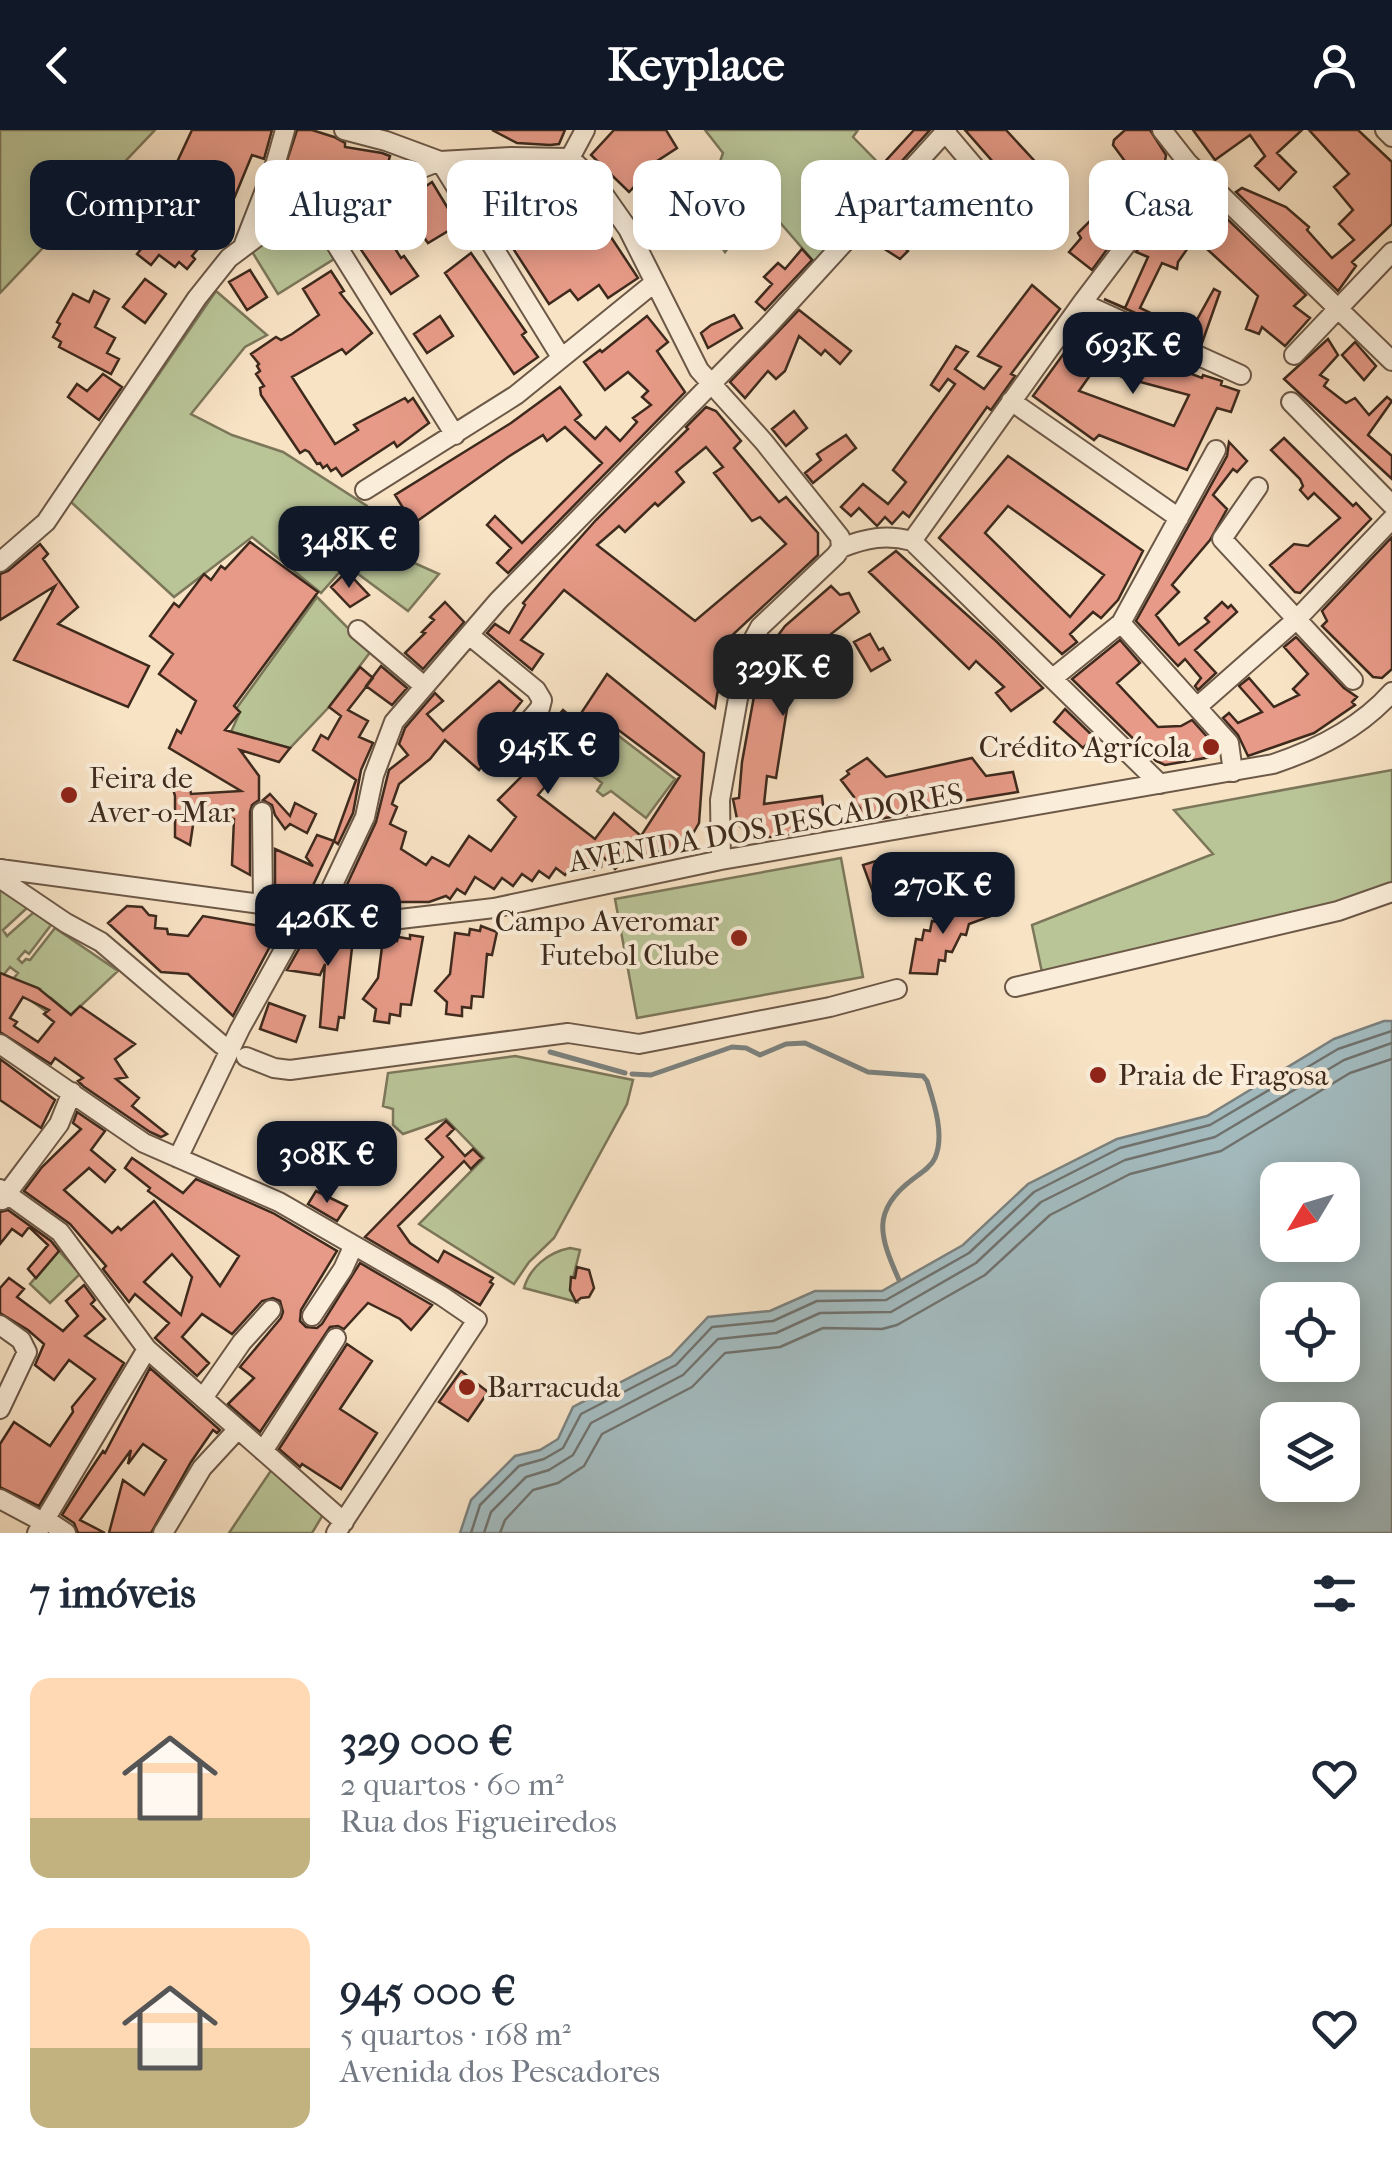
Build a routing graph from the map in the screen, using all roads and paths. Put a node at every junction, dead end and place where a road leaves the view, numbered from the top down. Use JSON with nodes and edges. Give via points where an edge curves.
{"nodes":[{"id":1,"x":284,"y":130,"type":"edge"},
{"id":2,"x":344,"y":130,"type":"edge"},
{"id":3,"x":585,"y":130,"type":"edge"},
{"id":4,"x":1162,"y":130,"type":"edge"},
{"id":5,"x":1386,"y":130,"type":"edge"},
{"id":6,"x":946,"y":131,"type":"edge"},
{"id":7,"x":1392,"y":136,"type":"edge"},
{"id":8,"x":570,"y":158,"type":"junction"},
{"id":9,"x":970,"y":160,"type":"edge"},
{"id":10,"x":1186,"y":160,"type":"edge"},
{"id":11,"x":440,"y":162,"type":"junction"},
{"id":12,"x":427,"y":167,"type":"edge"},
{"id":13,"x":1228,"y":200,"type":"edge"},
{"id":14,"x":255,"y":237,"type":"edge"},
{"id":15,"x":244,"y":244,"type":"junction"},
{"id":16,"x":339,"y":250,"type":"edge"},
{"id":17,"x":1121,"y":250,"type":"edge"},
{"id":18,"x":1392,"y":252,"type":"edge"},
{"id":19,"x":654,"y":283,"type":"junction"},
{"id":20,"x":1082,"y":302,"type":"junction"},
{"id":21,"x":1339,"y":307,"type":"junction"},
{"id":22,"x":1294,"y":355,"type":"dead end"},
{"id":23,"x":561,"y":357,"type":"junction"},
{"id":24,"x":1392,"y":361,"type":"edge"},
{"id":25,"x":1242,"y":376,"type":"dead end"},
{"id":26,"x":710,"y":382,"type":"junction"},
{"id":27,"x":1011,"y":402,"type":"junction"},
{"id":28,"x":1291,"y":402,"type":"dead end"},
{"id":29,"x":455,"y":435,"type":"junction"},
{"id":30,"x":1216,"y":450,"type":"dead end"},
{"id":31,"x":1258,"y":487,"type":"dead end"},
{"id":32,"x":365,"y":490,"type":"dead end"},
{"id":33,"x":1392,"y":505,"type":"edge"},
{"id":34,"x":1178,"y":518,"type":"junction"},
{"id":35,"x":1392,"y":519,"type":"edge"},
{"id":36,"x":912,"y":540,"type":"junction"},
{"id":37,"x":841,"y":548,"type":"junction"},
{"id":38,"x":0,"y":562,"type":"edge"},
{"id":39,"x":1298,"y":618,"type":"junction"},
{"id":40,"x":1122,"y":624,"type":"junction"},
{"id":41,"x":358,"y":630,"type":"dead end"},
{"id":42,"x":468,"y":635,"type":"junction"},
{"id":43,"x":1053,"y":678,"type":"junction"},
{"id":44,"x":1353,"y":680,"type":"dead end"},
{"id":45,"x":424,"y":686,"type":"junction"},
{"id":46,"x":1392,"y":692,"type":"edge"},
{"id":47,"x":1197,"y":708,"type":"junction"},
{"id":48,"x":511,"y":742,"type":"dead end"},
{"id":49,"x":1233,"y":772,"type":"junction"},
{"id":50,"x":1160,"y":784,"type":"junction"},
{"id":51,"x":262,"y":812,"type":"dead end"},
{"id":52,"x":721,"y":860,"type":"junction"},
{"id":53,"x":1,"y":869,"type":"edge"},
{"id":54,"x":1392,"y":892,"type":"edge"},
{"id":55,"x":263,"y":904,"type":"junction"},
{"id":56,"x":313,"y":911,"type":"junction"},
{"id":57,"x":1015,"y":987,"type":"dead end"},
{"id":58,"x":896,"y":989,"type":"dead end"},
{"id":59,"x":0,"y":1044,"type":"edge"},
{"id":60,"x":222,"y":1045,"type":"dead end"},
{"id":61,"x":246,"y":1057,"type":"dead end"},
{"id":62,"x":72,"y":1092,"type":"junction"},
{"id":63,"x":178,"y":1158,"type":"junction"},
{"id":64,"x":2,"y":1195,"type":"edge"},
{"id":65,"x":353,"y":1247,"type":"junction"},
{"id":66,"x":271,"y":1310,"type":"dead end"},
{"id":67,"x":312,"y":1316,"type":"dead end"},
{"id":68,"x":0,"y":1324,"type":"edge"},
{"id":69,"x":336,"y":1338,"type":"dead end"},
{"id":70,"x":148,"y":1349,"type":"junction"},
{"id":71,"x":203,"y":1398,"type":"junction"},
{"id":72,"x":0,"y":1409,"type":"edge"},
{"id":73,"x":238,"y":1429,"type":"junction"},
{"id":74,"x":263,"y":1451,"type":"junction"},
{"id":75,"x":0,"y":1498,"type":"edge"},
{"id":76,"x":41,"y":1525,"type":"edge"},
{"id":77,"x":340,"y":1528,"type":"edge"},
{"id":78,"x":66,"y":1533,"type":"edge"},
{"id":79,"x":163,"y":1533,"type":"edge"}],
"edges":[{"from":1,"to":15,"type":"street"},
{"from":2,"to":11,"type":"street"},
{"from":3,"to":8,"type":"street"},
{"from":4,"to":10,"type":"street"},
{"from":5,"to":7,"type":"street"},
{"from":6,"to":9,"type":"street"},
{"from":6,"to":26,"type":"street"},
{"from":8,"to":11,"type":"street"},
{"from":8,"to":19,"type":"street","via":[[628,229]]},
{"from":11,"to":12,"type":"street"},
{"from":11,"to":23,"type":"street"},
{"from":13,"to":21,"type":"street"},
{"from":14,"to":15,"type":"street"},
{"from":15,"to":38,"type":"street","via":[[197,298],[46,522]]},
{"from":16,"to":29,"type":"street"},
{"from":17,"to":20,"type":"street"},
{"from":18,"to":21,"type":"street"},
{"from":19,"to":23,"type":"street"},
{"from":19,"to":26,"type":"street"},
{"from":20,"to":25,"type":"street"},
{"from":20,"to":27,"type":"street"},
{"from":21,"to":22,"type":"street"},
{"from":21,"to":24,"type":"street"},
{"from":23,"to":29,"type":"street"},
{"from":26,"to":37,"type":"street","via":[[833,526]]},
{"from":26,"to":42,"type":"street"},
{"from":27,"to":34,"type":"street"},
{"from":27,"to":36,"type":"street"},
{"from":28,"to":33,"type":"street"},
{"from":29,"to":32,"type":"street"},
{"from":30,"to":34,"type":"street"},
{"from":31,"to":39,"type":"street","via":[[1222,538]]},
{"from":34,"to":40,"type":"street"},
{"from":35,"to":39,"type":"street"},
{"from":36,"to":37,"type":"street","via":[[865,538]]},
{"from":36,"to":43,"type":"street"},
{"from":37,"to":52,"type":"street","via":[[760,628],[746,653],[720,800]]},
{"from":39,"to":44,"type":"street"},
{"from":39,"to":47,"type":"street"},
{"from":40,"to":43,"type":"street"},
{"from":40,"to":47,"type":"street"},
{"from":41,"to":45,"type":"street"},
{"from":42,"to":45,"type":"street"},
{"from":42,"to":48,"type":"street","via":[[542,700]]},
{"from":43,"to":50,"type":"street"},
{"from":45,"to":56,"type":"street","via":[[394,722],[365,817]]},
{"from":46,"to":49,"type":"street","name":"AVENIDA DOS PESCADORES","via":[[1314,750]]},
{"from":47,"to":49,"type":"street","via":[[1230,743]]},
{"from":49,"to":50,"type":"street","name":"AVENIDA DOS PESCADORES"},
{"from":50,"to":52,"type":"street","name":"AVENIDA DOS PESCADORES"},
{"from":51,"to":55,"type":"street"},
{"from":52,"to":56,"type":"street","name":"AVENIDA DOS PESCADORES","via":[[494,908],[400,919]]},
{"from":53,"to":55,"type":"street","name":"AVENIDA DOS PESCADORES"},
{"from":53,"to":60,"type":"street","via":[[1,879],[100,942]]},
{"from":54,"to":57,"type":"street","via":[[1338,911]]},
{"from":55,"to":56,"type":"street","name":"AVENIDA DOS PESCADORES"},
{"from":56,"to":63,"type":"street","via":[[240,1029]]},
{"from":58,"to":61,"type":"street","via":[[639,1044],[568,1033],[290,1070]]},
{"from":59,"to":62,"type":"street"},
{"from":62,"to":63,"type":"street","via":[[144,1144]]},
{"from":62,"to":64,"type":"street","via":[[59,1124]]},
{"from":63,"to":65,"type":"street","via":[[279,1202]]},
{"from":64,"to":70,"type":"street","via":[[60,1232]]},
{"from":65,"to":67,"type":"street"},
{"from":65,"to":77,"type":"street","via":[[477,1320]]},
{"from":66,"to":71,"type":"street"},
{"from":68,"to":72,"type":"street","via":[[27,1352]]},
{"from":69,"to":74,"type":"street"},
{"from":70,"to":71,"type":"street"},
{"from":70,"to":76,"type":"street"},
{"from":71,"to":73,"type":"street"},
{"from":73,"to":74,"type":"street"},
{"from":73,"to":79,"type":"street","via":[[202,1468]]},
{"from":74,"to":77,"type":"street"},
{"from":75,"to":76,"type":"street"},
{"from":76,"to":78,"type":"street"}]}
